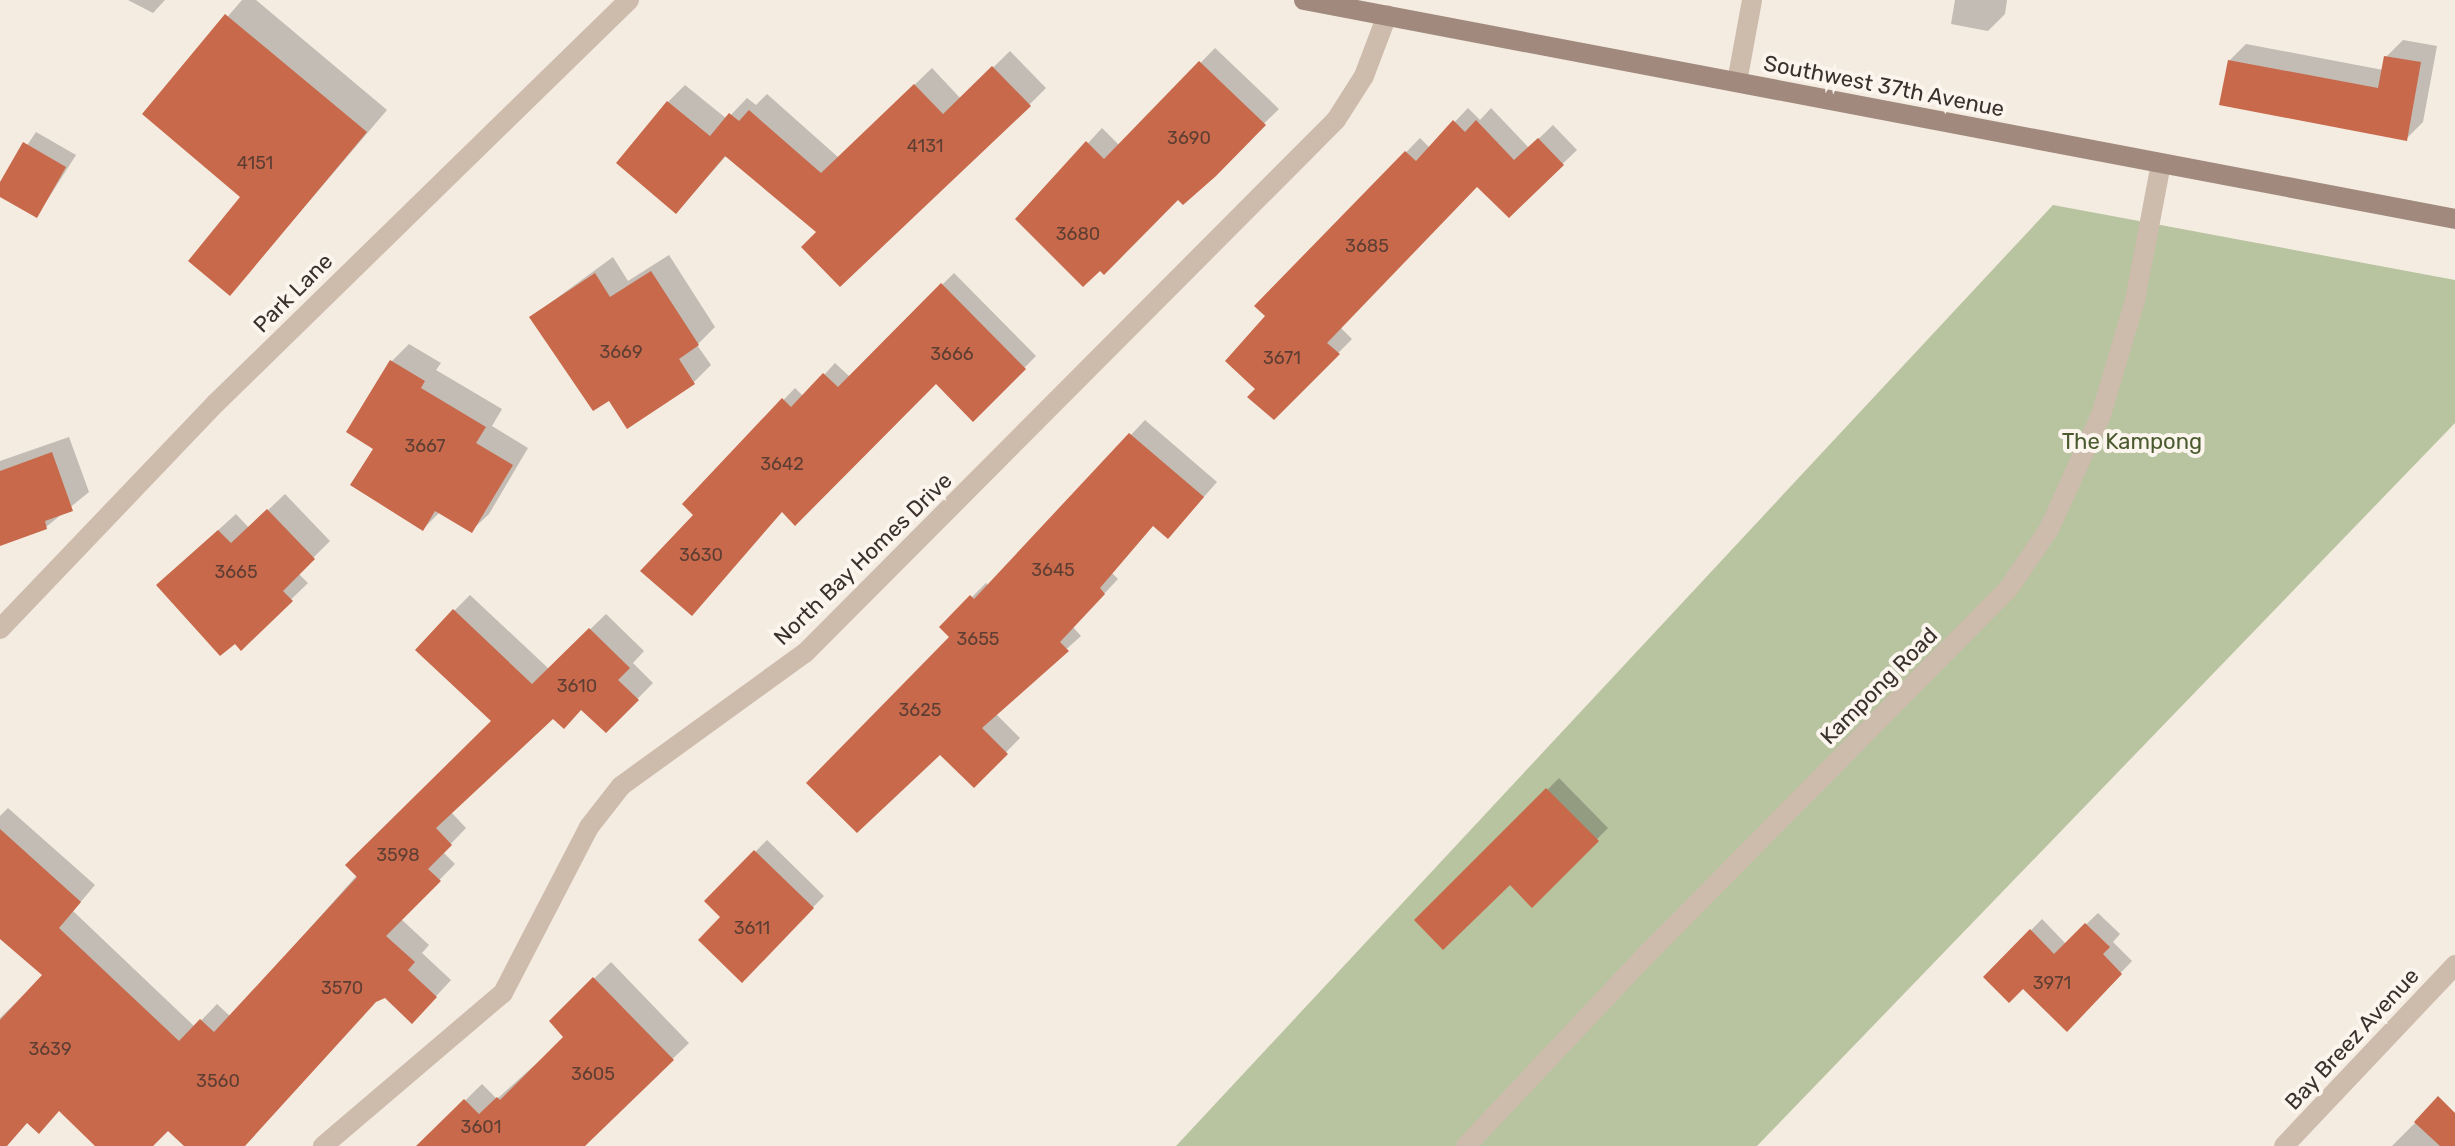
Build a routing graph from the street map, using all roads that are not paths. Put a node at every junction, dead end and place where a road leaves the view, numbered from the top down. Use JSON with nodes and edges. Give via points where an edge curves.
{"nodes":[{"id":1,"x":629,"y":0,"type":"edge"},
{"id":2,"x":1304,"y":0,"type":"edge"},
{"id":3,"x":1752,"y":0,"type":"edge"},
{"id":4,"x":1387,"y":15,"type":"junction"},
{"id":5,"x":1737,"y":82,"type":"junction"},
{"id":6,"x":2161,"y":164,"type":"junction"},
{"id":7,"x":2455,"y":219,"type":"edge"},
{"id":8,"x":0,"y":629,"type":"edge"},
{"id":9,"x":2455,"y":965,"type":"edge"},
{"id":10,"x":323,"y":1146,"type":"edge"},
{"id":11,"x":1466,"y":1146,"type":"edge"},
{"id":12,"x":2284,"y":1146,"type":"edge"}],
"edges":[{"from":1,"to":8,"type":"street","name":"Park Lane","via":[[216,403]]},
{"from":2,"to":4,"type":"main road","name":"Southwest 37th Avenue"},
{"from":3,"to":5,"type":"street"},
{"from":4,"to":5,"type":"main road","name":"Southwest 37th Avenue"},
{"from":4,"to":10,"type":"street","name":"North Bay Homes Drive","via":[[1368,67],[1336,120],[805,653],[621,786],[589,827],[503,993]]},
{"from":5,"to":6,"type":"main road","name":"Southwest 37th Avenue"},
{"from":6,"to":7,"type":"main road","name":"Southwest 37th Avenue"},
{"from":6,"to":11,"type":"street","name":"Kampong Road","via":[[2135,300],[2101,415],[2049,529],[2009,588],[1648,953]]},
{"from":9,"to":12,"type":"street","name":"Bay Breez Avenue"}]}
